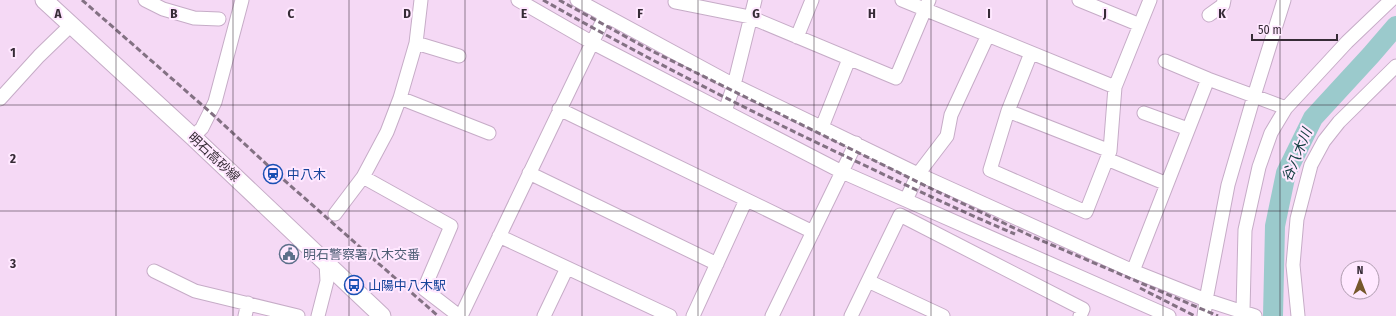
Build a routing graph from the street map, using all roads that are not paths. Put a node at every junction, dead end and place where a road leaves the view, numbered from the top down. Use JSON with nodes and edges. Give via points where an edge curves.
{"nodes":[{"id":1,"x":44,"y":0,"type":"edge"},
{"id":2,"x":145,"y":0,"type":"edge"},
{"id":3,"x":242,"y":0,"type":"edge"},
{"id":4,"x":421,"y":0,"type":"edge"},
{"id":5,"x":518,"y":0,"type":"edge"},
{"id":6,"x":576,"y":0,"type":"edge"},
{"id":7,"x":755,"y":0,"type":"edge"},
{"id":8,"x":812,"y":0,"type":"edge"},
{"id":9,"x":902,"y":0,"type":"edge"},
{"id":10,"x":1150,"y":0,"type":"edge"},
{"id":11,"x":1224,"y":0,"type":"edge"},
{"id":12,"x":1284,"y":0,"type":"edge"},
{"id":13,"x":1391,"y":0,"type":"edge"},
{"id":14,"x":675,"y":2,"type":"dead end"},
{"id":15,"x":1088,"y":2,"type":"edge"},
{"id":16,"x":927,"y":5,"type":"edge"},
{"id":17,"x":1209,"y":14,"type":"dead end"},
{"id":18,"x":604,"y":16,"type":"junction"},
{"id":19,"x":750,"y":17,"type":"junction"},
{"id":20,"x":219,"y":19,"type":"dead end"},
{"id":21,"x":1140,"y":24,"type":"junction"},
{"id":22,"x":71,"y":25,"type":"junction"},
{"id":23,"x":988,"y":35,"type":"junction"},
{"id":24,"x":797,"y":37,"type":"junction"},
{"id":25,"x":591,"y":42,"type":"junction"},
{"id":26,"x":416,"y":43,"type":"junction"},
{"id":27,"x":1031,"y":52,"type":"junction"},
{"id":28,"x":459,"y":56,"type":"dead end"},
{"id":29,"x":849,"y":59,"type":"junction"},
{"id":30,"x":1165,"y":61,"type":"dead end"},
{"id":31,"x":1396,"y":66,"type":"edge"},
{"id":32,"x":1208,"y":79,"type":"junction"},
{"id":33,"x":734,"y":85,"type":"junction"},
{"id":34,"x":1115,"y":87,"type":"junction"},
{"id":35,"x":1254,"y":96,"type":"junction"},
{"id":36,"x":400,"y":98,"type":"junction"},
{"id":37,"x":0,"y":99,"type":"edge"},
{"id":38,"x":1286,"y":108,"type":"junction"},
{"id":39,"x":559,"y":109,"type":"junction"},
{"id":40,"x":724,"y":111,"type":"junction"},
{"id":41,"x":1008,"y":111,"type":"junction"},
{"id":42,"x":1144,"y":113,"type":"dead end"},
{"id":43,"x":822,"y":127,"type":"junction"},
{"id":44,"x":1188,"y":129,"type":"junction"},
{"id":45,"x":489,"y":133,"type":"dead end"},
{"id":46,"x":193,"y":137,"type":"junction"},
{"id":47,"x":856,"y":143,"type":"junction"},
{"id":48,"x":1108,"y":155,"type":"junction"},
{"id":49,"x":529,"y":172,"type":"junction"},
{"id":50,"x":842,"y":172,"type":"junction"},
{"id":51,"x":918,"y":174,"type":"junction"},
{"id":52,"x":363,"y":177,"type":"junction"},
{"id":53,"x":1167,"y":184,"type":"junction"},
{"id":54,"x":746,"y":200,"type":"junction"},
{"id":55,"x":906,"y":200,"type":"junction"},
{"id":56,"x":335,"y":214,"type":"dead end"},
{"id":57,"x":813,"y":232,"type":"junction"},
{"id":58,"x":499,"y":236,"type":"junction"},
{"id":59,"x":326,"y":263,"type":"junction"},
{"id":60,"x":717,"y":264,"type":"junction"},
{"id":61,"x":567,"y":268,"type":"junction"},
{"id":62,"x":154,"y":271,"type":"dead end"},
{"id":63,"x":1133,"y":271,"type":"junction"},
{"id":64,"x":868,"y":280,"type":"junction"},
{"id":65,"x":1206,"y":300,"type":"junction"},
{"id":66,"x":248,"y":303,"type":"junction"},
{"id":67,"x":1249,"y":314,"type":"edge"},
{"id":68,"x":776,"y":315,"type":"edge"},
{"id":69,"x":245,"y":316,"type":"edge"},
{"id":70,"x":298,"y":316,"type":"edge"},
{"id":71,"x":318,"y":316,"type":"edge"},
{"id":72,"x":382,"y":316,"type":"edge"},
{"id":73,"x":460,"y":316,"type":"edge"},
{"id":74,"x":544,"y":316,"type":"edge"},
{"id":75,"x":670,"y":316,"type":"edge"},
{"id":76,"x":693,"y":316,"type":"edge"},
{"id":77,"x":851,"y":316,"type":"edge"},
{"id":78,"x":943,"y":316,"type":"edge"},
{"id":79,"x":1080,"y":316,"type":"edge"},
{"id":80,"x":1169,"y":316,"type":"edge"},
{"id":81,"x":1204,"y":316,"type":"edge"},
{"id":82,"x":1298,"y":316,"type":"edge"}],
"edges":[{"from":1,"to":22,"type":"main road","name":"明石高砂線"},
{"from":2,"to":20,"type":"street","via":[[163,9],[194,18]]},
{"from":3,"to":46,"type":"street","via":[[215,102],[202,128]]},
{"from":4,"to":26,"type":"street"},
{"from":5,"to":25,"type":"street"},
{"from":6,"to":18,"type":"street"},
{"from":7,"to":19,"type":"street"},
{"from":8,"to":24,"type":"street"},
{"from":9,"to":16,"type":"street"},
{"from":10,"to":21,"type":"street"},
{"from":11,"to":17,"type":"street","via":[[1223,5]]},
{"from":12,"to":35,"type":"street"},
{"from":13,"to":38,"type":"street","via":[[1347,42]]},
{"from":14,"to":19,"type":"street"},
{"from":15,"to":21,"type":"street"},
{"from":16,"to":23,"type":"street"},
{"from":16,"to":29,"type":"street","via":[[896,78]]},
{"from":18,"to":25,"type":"street"},
{"from":18,"to":33,"type":"street"},
{"from":19,"to":24,"type":"street"},
{"from":19,"to":33,"type":"street"},
{"from":21,"to":34,"type":"street"},
{"from":22,"to":37,"type":"street"},
{"from":22,"to":46,"type":"main road","name":"明石高砂線"},
{"from":23,"to":27,"type":"street"},
{"from":23,"to":51,"type":"street","via":[[951,115],[947,136]]},
{"from":24,"to":29,"type":"street"},
{"from":25,"to":39,"type":"street"},
{"from":25,"to":40,"type":"street"},
{"from":26,"to":28,"type":"street"},
{"from":26,"to":36,"type":"street"},
{"from":27,"to":34,"type":"street"},
{"from":27,"to":41,"type":"street"},
{"from":29,"to":43,"type":"street"},
{"from":30,"to":32,"type":"street"},
{"from":31,"to":82,"type":"street","via":[[1339,122],[1324,141],[1311,165],[1297,219],[1293,265]]},
{"from":32,"to":35,"type":"street"},
{"from":32,"to":44,"type":"street"},
{"from":33,"to":40,"type":"street"},
{"from":33,"to":43,"type":"street"},
{"from":34,"to":48,"type":"street"},
{"from":35,"to":38,"type":"street"},
{"from":35,"to":65,"type":"street","via":[[1228,185]]},
{"from":36,"to":45,"type":"street"},
{"from":36,"to":52,"type":"street","via":[[387,132]]},
{"from":38,"to":67,"type":"street","via":[[1271,133],[1259,167],[1245,230]]},
{"from":39,"to":49,"type":"street"},
{"from":39,"to":54,"type":"street"},
{"from":40,"to":50,"type":"street"},
{"from":41,"to":48,"type":"street"},
{"from":41,"to":48,"type":"street","via":[[990,170],[1086,212]]},
{"from":42,"to":44,"type":"street"},
{"from":43,"to":47,"type":"street"},
{"from":44,"to":53,"type":"street"},
{"from":46,"to":59,"type":"main road","name":"明石高砂線"},
{"from":47,"to":50,"type":"street"},
{"from":47,"to":51,"type":"street"},
{"from":48,"to":53,"type":"street"},
{"from":49,"to":58,"type":"street"},
{"from":49,"to":60,"type":"street"},
{"from":50,"to":55,"type":"street"},
{"from":50,"to":57,"type":"street"},
{"from":51,"to":55,"type":"street"},
{"from":51,"to":63,"type":"street"},
{"from":52,"to":56,"type":"street"},
{"from":52,"to":73,"type":"street","via":[[451,226],[424,289]]},
{"from":53,"to":63,"type":"street"},
{"from":54,"to":57,"type":"street"},
{"from":54,"to":60,"type":"street"},
{"from":55,"to":80,"type":"street"},
{"from":57,"to":68,"type":"street"},
{"from":58,"to":61,"type":"street"},
{"from":58,"to":73,"type":"street"},
{"from":59,"to":71,"type":"street","via":[[327,280]]},
{"from":59,"to":72,"type":"main road","name":"明石高砂線"},
{"from":60,"to":76,"type":"street"},
{"from":61,"to":74,"type":"street"},
{"from":61,"to":75,"type":"street"},
{"from":62,"to":66,"type":"street","via":[[195,291]]},
{"from":63,"to":65,"type":"street"},
{"from":64,"to":77,"type":"street"},
{"from":64,"to":78,"type":"street"},
{"from":64,"to":79,"type":"street","via":[[900,215],[1083,309]]},
{"from":65,"to":67,"type":"street"},
{"from":65,"to":81,"type":"street"},
{"from":66,"to":69,"type":"street"},
{"from":66,"to":70,"type":"street"}]}
